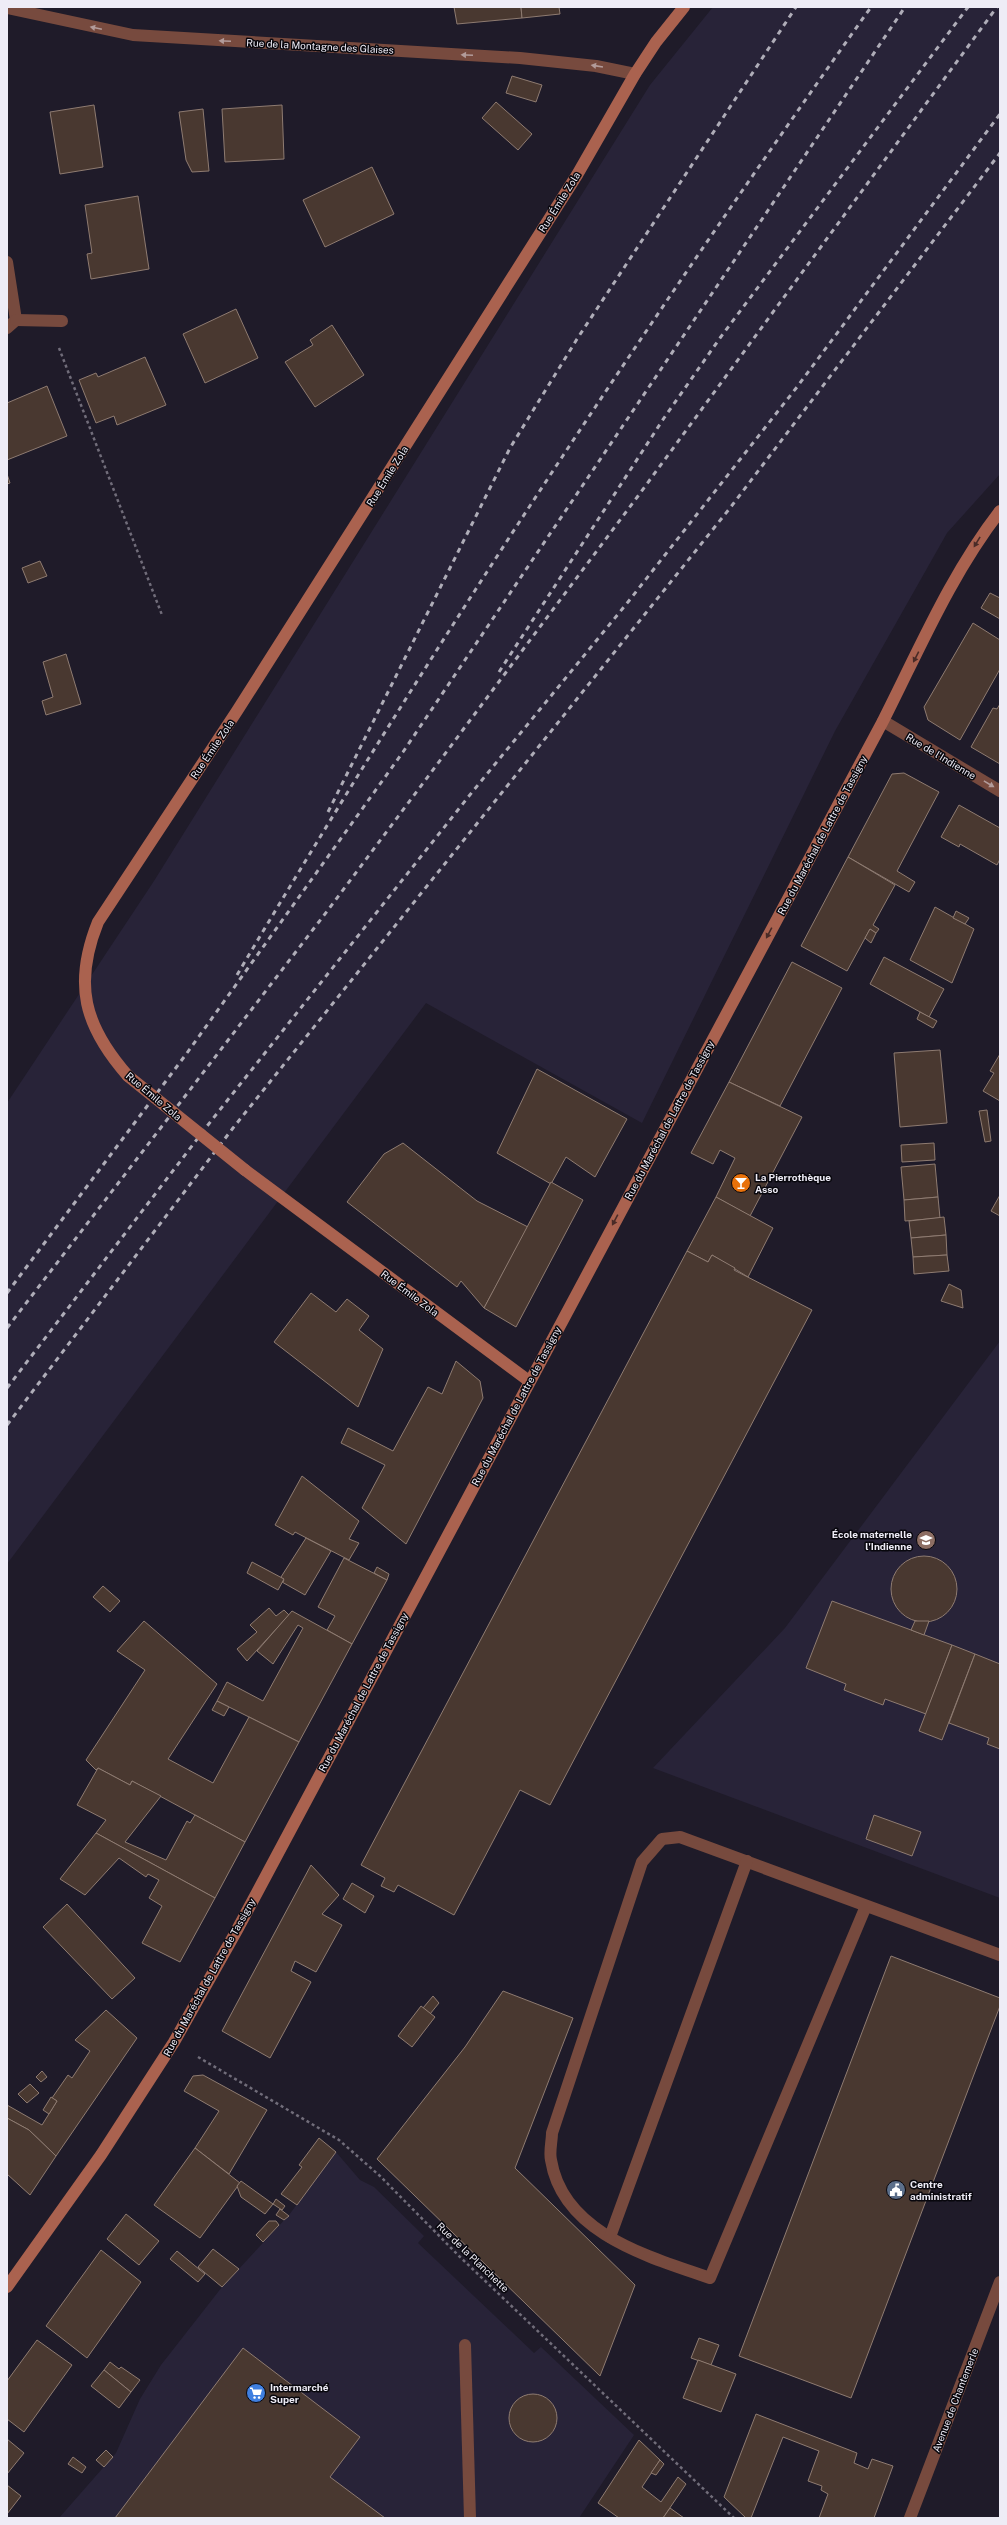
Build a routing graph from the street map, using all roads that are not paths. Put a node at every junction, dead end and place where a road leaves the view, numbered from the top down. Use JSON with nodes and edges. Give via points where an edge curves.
{"nodes":[{"id":1,"x":684,"y":7,"type":"edge"},
{"id":2,"x":7,"y":8,"type":"edge"},
{"id":3,"x":635,"y":74,"type":"junction"},
{"id":4,"x":7,"y":262,"type":"edge"},
{"id":5,"x":62,"y":321,"type":"dead end"},
{"id":6,"x":11,"y":324,"type":"edge"},
{"id":7,"x":1000,"y":511,"type":"edge"},
{"id":8,"x":883,"y":721,"type":"junction"},
{"id":9,"x":1000,"y":791,"type":"edge"},
{"id":10,"x":529,"y":1381,"type":"junction"},
{"id":11,"x":747,"y":1861,"type":"junction"},
{"id":12,"x":866,"y":1906,"type":"junction"},
{"id":13,"x":1000,"y":1955,"type":"edge"},
{"id":14,"x":610,"y":2237,"type":"junction"},
{"id":15,"x":1000,"y":2282,"type":"edge"},
{"id":16,"x":7,"y":2287,"type":"edge"},
{"id":17,"x":465,"y":2345,"type":"dead end"},
{"id":18,"x":470,"y":2518,"type":"edge"},
{"id":19,"x":910,"y":2518,"type":"edge"}],
"edges":[{"from":1,"to":3,"type":"main road","name":"Rue Émile Zola"},
{"from":3,"to":2,"type":"street","name":"Rue de la Montagne des Glaises","one_way":true,"via":[[596,66],[520,58],[133,36]]},
{"from":3,"to":10,"type":"main road","name":"Rue Émile Zola","bridge":true,"via":[[577,175],[238,711],[98,922],[85,961],[84,984],[95,1030],[108,1053],[128,1076],[245,1170]]},
{"from":4,"to":6,"type":"street"},
{"from":5,"to":6,"type":"street"},
{"from":7,"to":8,"type":"main road","name":"Rue du Maréchal de Lattre de Tassigny","one_way":true,"via":[[979,538],[958,575]]},
{"from":8,"to":9,"type":"street","name":"Rue de l'Indienne","one_way":true},
{"from":8,"to":10,"type":"main road","name":"Rue du Maréchal de Lattre de Tassigny","one_way":true},
{"from":10,"to":16,"type":"main road","name":"Rue du Maréchal de Lattre de Tassigny","via":[[237,1930],[174,2042],[101,2155]]},
{"from":11,"to":12,"type":"street"},
{"from":11,"to":14,"type":"street"},
{"from":11,"to":14,"type":"street","via":[[680,1837],[662,1839],[642,1862],[552,2133],[550,2159],[554,2174],[568,2202],[592,2227]]},
{"from":12,"to":13,"type":"street"},
{"from":12,"to":14,"type":"street","via":[[710,2278],[643,2255]]},
{"from":15,"to":19,"type":"street","name":"Avenue de Chantemerle"},
{"from":17,"to":18,"type":"street"}]}
